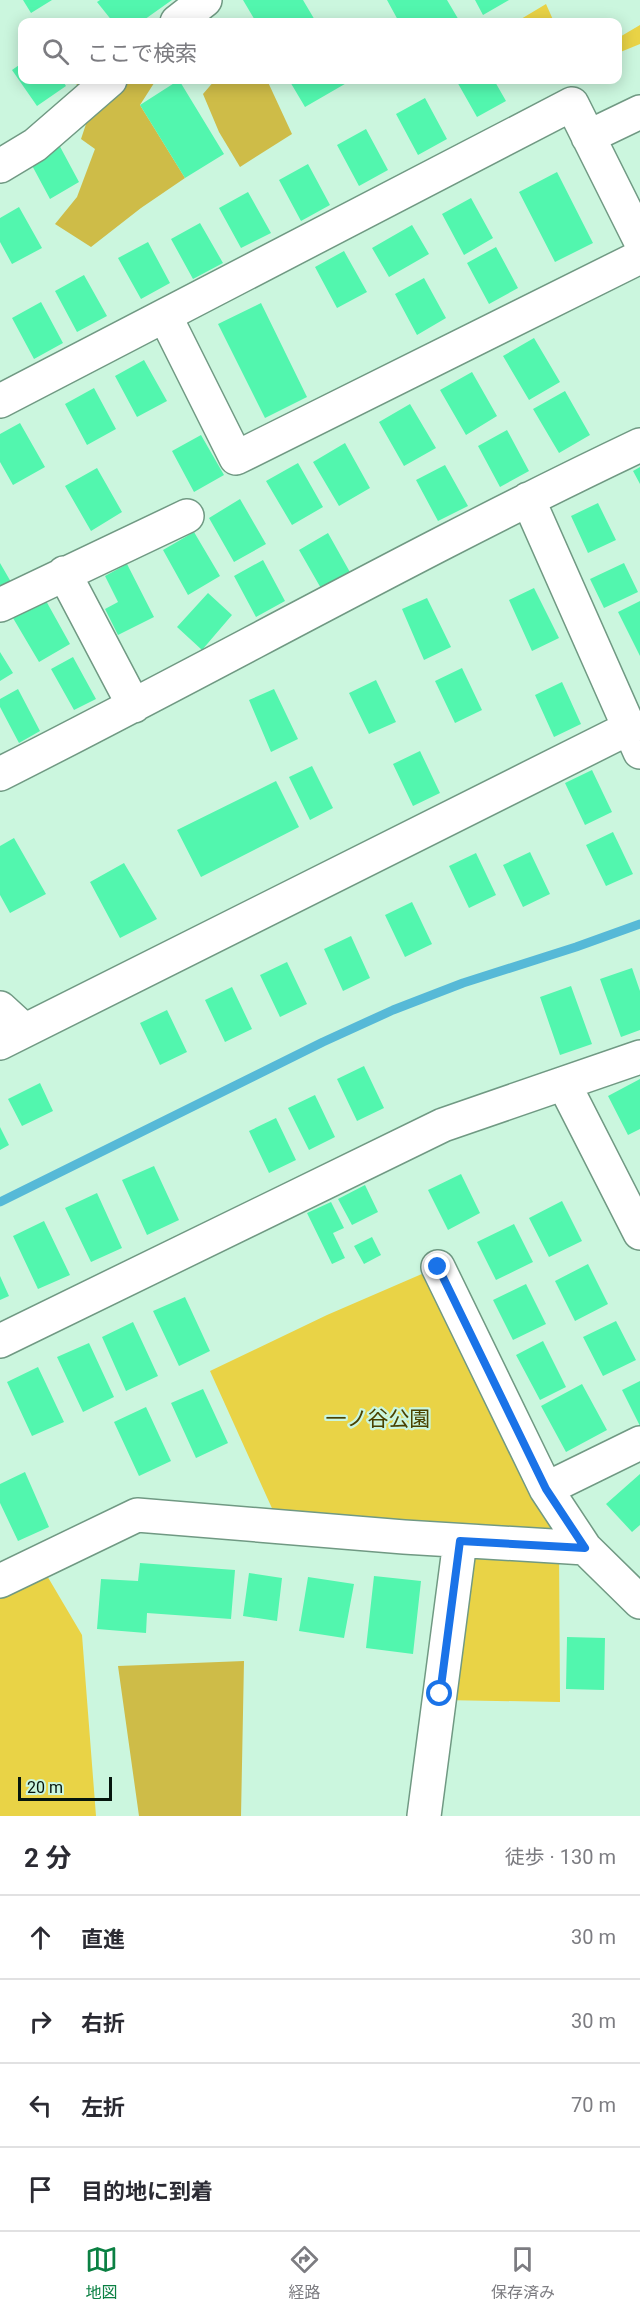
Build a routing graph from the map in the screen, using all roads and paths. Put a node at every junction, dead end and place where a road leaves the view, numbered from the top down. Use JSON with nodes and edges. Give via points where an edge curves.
{"nodes":[{"id":1,"x":206,"y":0,"type":"edge"},
{"id":2,"x":182,"y":18,"type":"edge"},
{"id":3,"x":105,"y":84,"type":"edge"},
{"id":4,"x":640,"y":112,"type":"edge"},
{"id":5,"x":588,"y":137,"type":"junction"},
{"id":6,"x":0,"y":166,"type":"edge"},
{"id":7,"x":640,"y":240,"type":"edge"},
{"id":8,"x":640,"y":257,"type":"edge"},
{"id":9,"x":165,"y":316,"type":"junction"},
{"id":10,"x":0,"y":401,"type":"edge"},
{"id":11,"x":640,"y":445,"type":"edge"},
{"id":12,"x":528,"y":499,"type":"junction"},
{"id":13,"x":187,"y":516,"type":"dead end"},
{"id":14,"x":64,"y":573,"type":"junction"},
{"id":15,"x":0,"y":605,"type":"edge"},
{"id":16,"x":134,"y":706,"type":"junction"},
{"id":17,"x":635,"y":740,"type":"edge"},
{"id":18,"x":0,"y":774,"type":"edge"},
{"id":19,"x":0,"y":1008,"type":"edge"},
{"id":20,"x":12,"y":1036,"type":"edge"},
{"id":21,"x":640,"y":1057,"type":"edge"},
{"id":22,"x":564,"y":1083,"type":"junction"},
{"id":23,"x":640,"y":1233,"type":"edge"},
{"id":24,"x":438,"y":1267,"type":"dead end"},
{"id":25,"x":0,"y":1341,"type":"edge"},
{"id":26,"x":640,"y":1443,"type":"edge"},
{"id":27,"x":546,"y":1489,"type":"junction"},
{"id":28,"x":460,"y":1541,"type":"junction"},
{"id":29,"x":585,"y":1548,"type":"junction"},
{"id":30,"x":0,"y":1581,"type":"edge"},
{"id":31,"x":640,"y":1602,"type":"edge"},
{"id":32,"x":424,"y":1816,"type":"edge"}],
"edges":[{"from":1,"to":2,"type":"street"},
{"from":3,"to":6,"type":"street","via":[[34,145]]},
{"from":4,"to":5,"type":"street"},
{"from":5,"to":7,"type":"street"},
{"from":5,"to":9,"type":"street","via":[[572,104]]},
{"from":8,"to":9,"type":"street","via":[[236,458]]},
{"from":9,"to":10,"type":"street"},
{"from":11,"to":12,"type":"street"},
{"from":12,"to":16,"type":"street"},
{"from":12,"to":17,"type":"street"},
{"from":13,"to":14,"type":"street"},
{"from":14,"to":15,"type":"street"},
{"from":14,"to":16,"type":"street"},
{"from":16,"to":18,"type":"street"},
{"from":17,"to":20,"type":"street"},
{"from":19,"to":20,"type":"street"},
{"from":21,"to":22,"type":"street"},
{"from":22,"to":23,"type":"street"},
{"from":22,"to":25,"type":"street","via":[[443,1125]]},
{"from":24,"to":27,"type":"street"},
{"from":26,"to":27,"type":"street"},
{"from":27,"to":29,"type":"street"},
{"from":28,"to":29,"type":"street"},
{"from":28,"to":30,"type":"street","via":[[137,1515]]},
{"from":28,"to":32,"type":"street"},
{"from":29,"to":31,"type":"street"}]}
